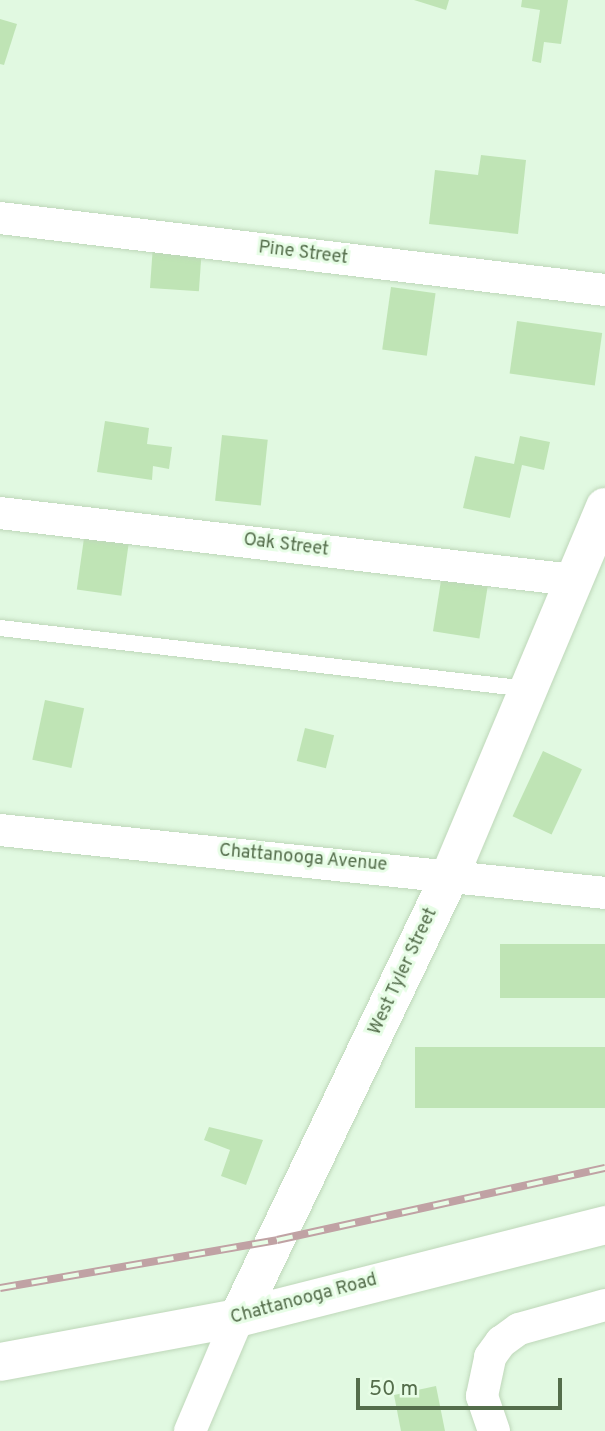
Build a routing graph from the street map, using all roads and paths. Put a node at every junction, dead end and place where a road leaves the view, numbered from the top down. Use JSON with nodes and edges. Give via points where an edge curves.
{"nodes":[{"id":1,"x":0,"y":218,"type":"edge"},
{"id":2,"x":605,"y":290,"type":"edge"},
{"id":3,"x":605,"y":507,"type":"edge"},
{"id":4,"x":0,"y":513,"type":"edge"},
{"id":5,"x":573,"y":580,"type":"junction"},
{"id":6,"x":0,"y":628,"type":"edge"},
{"id":7,"x":528,"y":689,"type":"junction"},
{"id":8,"x":0,"y":830,"type":"edge"},
{"id":9,"x":451,"y":873,"type":"junction"},
{"id":10,"x":605,"y":893,"type":"edge"},
{"id":11,"x":605,"y":1225,"type":"edge"},
{"id":12,"x":605,"y":1305,"type":"edge"},
{"id":13,"x":238,"y":1318,"type":"junction"},
{"id":14,"x":0,"y":1362,"type":"edge"},
{"id":15,"x":190,"y":1431,"type":"edge"},
{"id":16,"x":494,"y":1431,"type":"edge"}],
"edges":[{"from":1,"to":2,"type":"street","name":"Pine Street"},
{"from":3,"to":5,"type":"street","name":"West Tyler Street"},
{"from":4,"to":5,"type":"street","name":"Oak Street"},
{"from":5,"to":7,"type":"street","name":"West Tyler Street"},
{"from":6,"to":7,"type":"lane"},
{"from":7,"to":9,"type":"street","name":"West Tyler Street"},
{"from":8,"to":9,"type":"street","name":"Chattanooga Avenue"},
{"from":9,"to":10,"type":"street","name":"Chattanooga Avenue"},
{"from":9,"to":13,"type":"street","name":"West Tyler Street"},
{"from":11,"to":13,"type":"street","name":"Chattanooga Road"},
{"from":12,"to":16,"type":"street","via":[[519,1329],[501,1342],[490,1357],[482,1396]]},
{"from":13,"to":14,"type":"street","name":"Chattanooga Road"},
{"from":13,"to":15,"type":"street","name":"West Tyler Street"}]}
